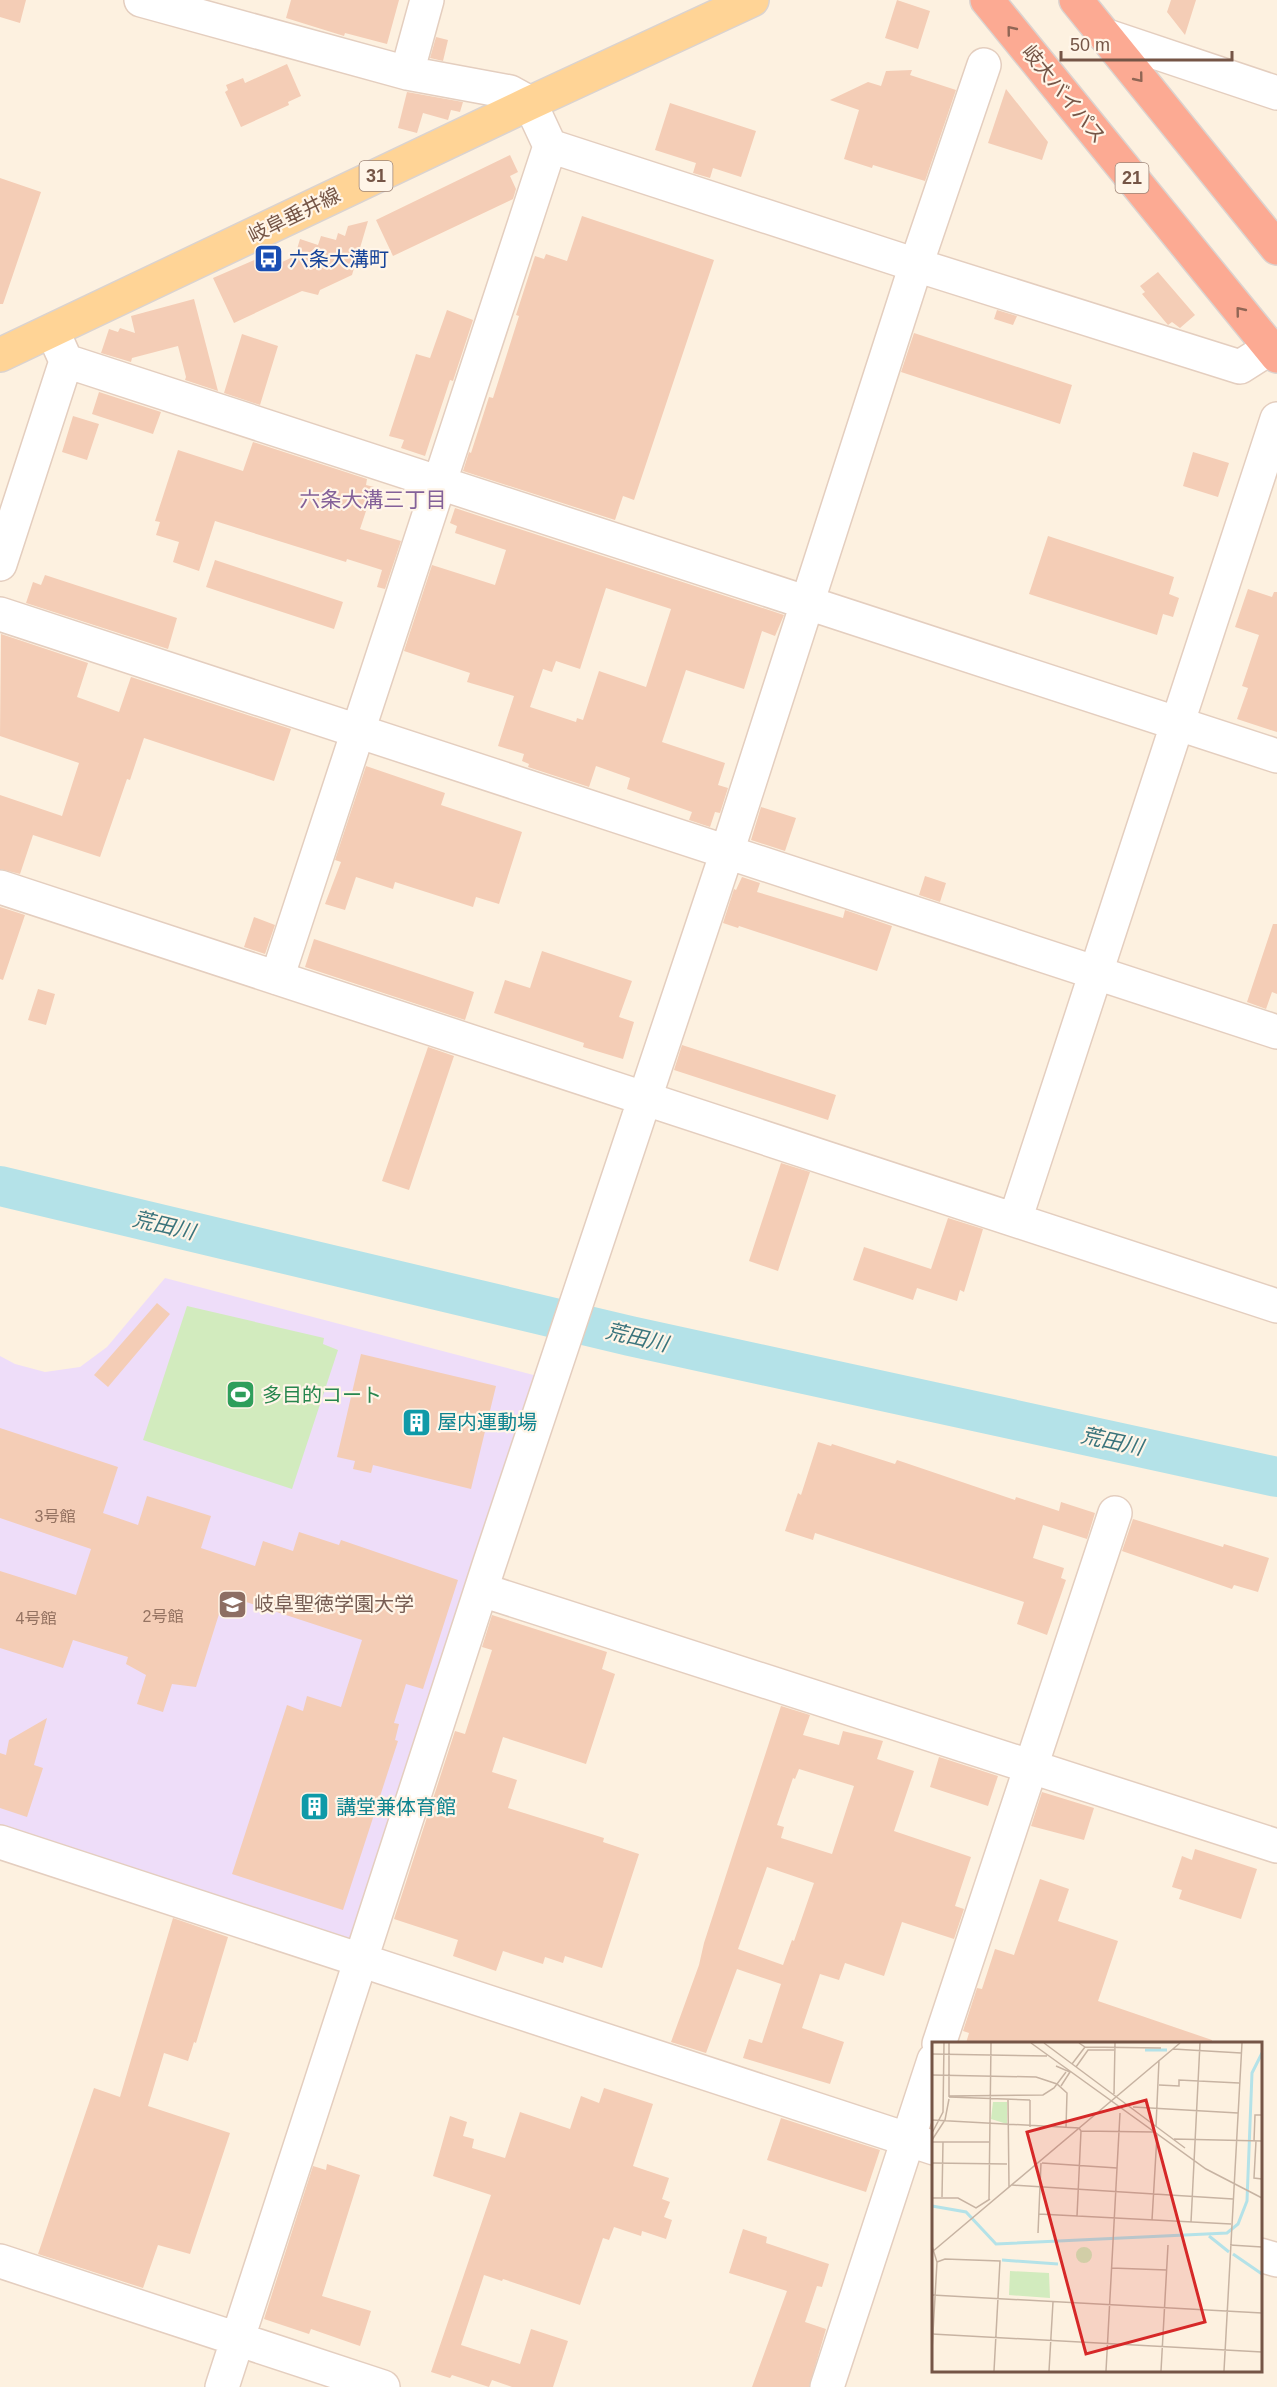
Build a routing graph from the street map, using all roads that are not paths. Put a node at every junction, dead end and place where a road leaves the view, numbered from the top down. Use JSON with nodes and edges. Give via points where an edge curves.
{"nodes":[{"id":1,"x":141,"y":0,"type":"edge"},
{"id":2,"x":427,"y":0,"type":"edge"},
{"id":3,"x":752,"y":0,"type":"edge"},
{"id":4,"x":987,"y":0,"type":"edge"},
{"id":5,"x":1076,"y":0,"type":"edge"},
{"id":6,"x":1104,"y":34,"type":"junction"},
{"id":7,"x":984,"y":65,"type":"dead end"},
{"id":8,"x":407,"y":73,"type":"junction"},
{"id":9,"x":1277,"y":93,"type":"edge"},
{"id":10,"x":530,"y":103,"type":"junction"},
{"id":11,"x":550,"y":146,"type":"junction"},
{"id":12,"x":1277,"y":248,"type":"edge"},
{"id":13,"x":916,"y":265,"type":"junction"},
{"id":14,"x":52,"y":331,"type":"junction"},
{"id":15,"x":1274,"y":352,"type":"edge"},
{"id":16,"x":0,"y":355,"type":"edge"},
{"id":17,"x":66,"y":361,"type":"junction"},
{"id":18,"x":1277,"y":419,"type":"edge"},
{"id":19,"x":440,"y":483,"type":"junction"},
{"id":20,"x":0,"y":564,"type":"edge"},
{"id":21,"x":807,"y":603,"type":"junction"},
{"id":22,"x":0,"y":614,"type":"edge"},
{"id":23,"x":1178,"y":724,"type":"junction"},
{"id":24,"x":358,"y":731,"type":"junction"},
{"id":25,"x":1277,"y":756,"type":"edge"},
{"id":26,"x":727,"y":852,"type":"junction"},
{"id":27,"x":0,"y":887,"type":"edge"},
{"id":28,"x":1097,"y":974,"type":"junction"},
{"id":29,"x":277,"y":978,"type":"junction"},
{"id":30,"x":1277,"y":1032,"type":"edge"},
{"id":31,"x":645,"y":1098,"type":"junction"},
{"id":32,"x":1015,"y":1220,"type":"junction"},
{"id":33,"x":1277,"y":1306,"type":"edge"},
{"id":34,"x":1115,"y":1513,"type":"dead end"},
{"id":35,"x":482,"y":1590,"type":"junction"},
{"id":36,"x":1032,"y":1767,"type":"junction"},
{"id":37,"x":0,"y":1842,"type":"edge"},
{"id":38,"x":1277,"y":1846,"type":"edge"},
{"id":39,"x":359,"y":1960,"type":"junction"},
{"id":40,"x":939,"y":2042,"type":"edge"},
{"id":41,"x":932,"y":2066,"type":"edge"},
{"id":42,"x":920,"y":2144,"type":"edge"},
{"id":43,"x":1262,"y":2255,"type":"edge"},
{"id":44,"x":1277,"y":2260,"type":"edge"},
{"id":45,"x":0,"y":2261,"type":"edge"},
{"id":46,"x":237,"y":2340,"type":"junction"},
{"id":47,"x":222,"y":2387,"type":"edge"},
{"id":48,"x":383,"y":2387,"type":"edge"},
{"id":49,"x":827,"y":2387,"type":"edge"}],
"edges":[{"from":1,"to":8,"type":"street"},
{"from":2,"to":8,"type":"street"},
{"from":3,"to":10,"type":"main road","name":"岐阜垂井線","number":"31"},
{"from":15,"to":4,"type":"highway","name":"岐大バイパス","number":"21","one_way":true},
{"from":5,"to":6,"type":"highway"},
{"from":6,"to":9,"type":"street"},
{"from":6,"to":12,"type":"highway","one_way":true},
{"from":7,"to":13,"type":"street"},
{"from":8,"to":10,"type":"street","via":[[510,92]]},
{"from":10,"to":11,"type":"street"},
{"from":10,"to":14,"type":"main road","name":"岐阜垂井線","number":"31"},
{"from":11,"to":13,"type":"street"},
{"from":11,"to":19,"type":"street"},
{"from":13,"to":15,"type":"street","via":[[1240,367]]},
{"from":13,"to":21,"type":"street"},
{"from":14,"to":16,"type":"main road","name":"岐阜垂井線","number":"31"},
{"from":14,"to":17,"type":"street"},
{"from":17,"to":19,"type":"street"},
{"from":17,"to":20,"type":"street"},
{"from":18,"to":23,"type":"street"},
{"from":19,"to":21,"type":"street"},
{"from":19,"to":24,"type":"street"},
{"from":21,"to":23,"type":"street"},
{"from":21,"to":26,"type":"street"},
{"from":22,"to":24,"type":"street"},
{"from":23,"to":25,"type":"street"},
{"from":23,"to":28,"type":"street"},
{"from":24,"to":26,"type":"street"},
{"from":24,"to":29,"type":"street"},
{"from":26,"to":28,"type":"street"},
{"from":26,"to":31,"type":"street"},
{"from":27,"to":29,"type":"street"},
{"from":28,"to":30,"type":"street"},
{"from":28,"to":32,"type":"street"},
{"from":29,"to":31,"type":"street"},
{"from":31,"to":32,"type":"street"},
{"from":31,"to":35,"type":"street"},
{"from":32,"to":33,"type":"street"},
{"from":34,"to":36,"type":"street"},
{"from":35,"to":36,"type":"street"},
{"from":35,"to":39,"type":"street"},
{"from":36,"to":38,"type":"street"},
{"from":36,"to":40,"type":"street"},
{"from":37,"to":39,"type":"street"},
{"from":39,"to":42,"type":"street"},
{"from":39,"to":46,"type":"street"},
{"from":41,"to":42,"type":"street"},
{"from":42,"to":49,"type":"street"},
{"from":43,"to":44,"type":"street"},
{"from":45,"to":46,"type":"street"},
{"from":46,"to":47,"type":"street"},
{"from":46,"to":48,"type":"street"}]}
